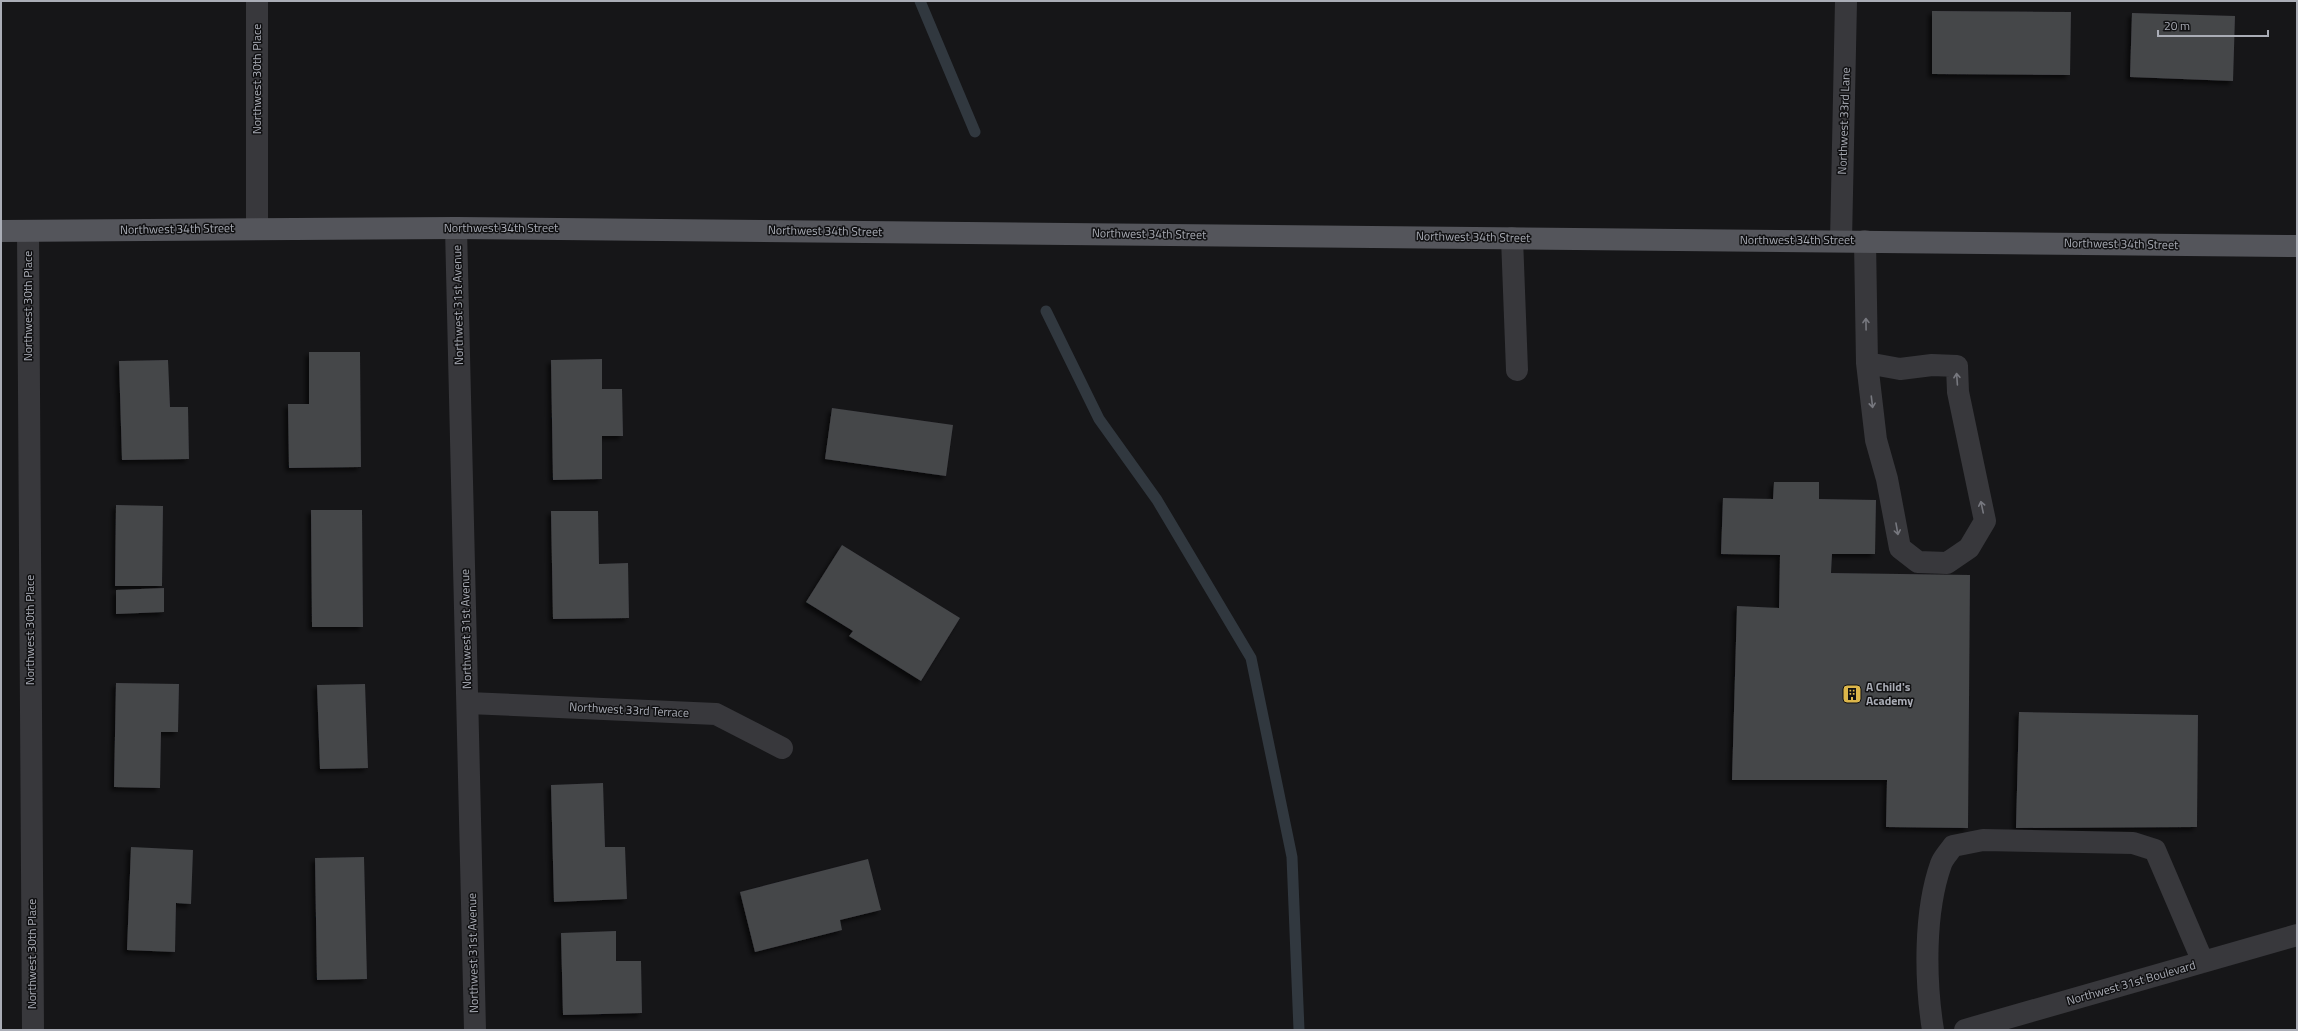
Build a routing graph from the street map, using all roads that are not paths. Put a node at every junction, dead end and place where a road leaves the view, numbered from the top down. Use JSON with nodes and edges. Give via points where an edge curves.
{"nodes":[{"id":1,"x":257,"y":1,"type":"edge"},
{"id":2,"x":1846,"y":1,"type":"edge"},
{"id":3,"x":456,"y":228,"type":"junction"},
{"id":4,"x":257,"y":229,"type":"junction"},
{"id":5,"x":1,"y":231,"type":"edge"},
{"id":6,"x":28,"y":231,"type":"junction"},
{"id":7,"x":1512,"y":238,"type":"junction"},
{"id":8,"x":1840,"y":241,"type":"junction"},
{"id":9,"x":1865,"y":241,"type":"junction"},
{"id":10,"x":2297,"y":246,"type":"edge"},
{"id":11,"x":1867,"y":363,"type":"junction"},
{"id":12,"x":1517,"y":370,"type":"dead end"},
{"id":13,"x":468,"y":703,"type":"junction"},
{"id":14,"x":782,"y":748,"type":"dead end"},
{"id":15,"x":2297,"y":935,"type":"edge"},
{"id":16,"x":2203,"y":962,"type":"junction"},
{"id":17,"x":33,"y":1030,"type":"edge"},
{"id":18,"x":475,"y":1030,"type":"edge"},
{"id":19,"x":1933,"y":1030,"type":"edge"},
{"id":20,"x":1965,"y":1030,"type":"edge"}],
"edges":[{"from":1,"to":4,"type":"street","name":"Northwest 30th Place"},
{"from":2,"to":8,"type":"street","name":"Northwest 33rd Lane"},
{"from":3,"to":4,"type":"main road","name":"Northwest 34th Street"},
{"from":3,"to":7,"type":"main road","name":"Northwest 34th Street"},
{"from":3,"to":13,"type":"street","name":"Northwest 31st Avenue"},
{"from":4,"to":6,"type":"main road","name":"Northwest 34th Street"},
{"from":5,"to":6,"type":"main road","name":"Northwest 34th Street"},
{"from":6,"to":17,"type":"street","name":"Northwest 30th Place"},
{"from":7,"to":8,"type":"main road","name":"Northwest 34th Street"},
{"from":7,"to":12,"type":"street"},
{"from":8,"to":9,"type":"main road","name":"Northwest 34th Street"},
{"from":9,"to":10,"type":"main road","name":"Northwest 34th Street"},
{"from":11,"to":9,"type":"street","one_way":true},
{"from":11,"to":11,"type":"street","one_way":true,"via":[[1876,440],[1887,478],[1900,548],[1918,562],[1947,563],[1969,548],[1985,521],[1958,392],[1957,366],[1932,365],[1900,369]]},
{"from":13,"to":14,"type":"street","name":"Northwest 33rd Terrace","via":[[716,714]]},
{"from":13,"to":18,"type":"street","name":"Northwest 31st Avenue"},
{"from":15,"to":16,"type":"street","name":"Northwest 31st Boulevard"},
{"from":16,"to":19,"type":"street","via":[[2155,850],[2133,843],[1983,840],[1953,846],[1941,863],[1930,928],[1926,967]]},
{"from":16,"to":20,"type":"street","name":"Northwest 31st Boulevard"}]}
